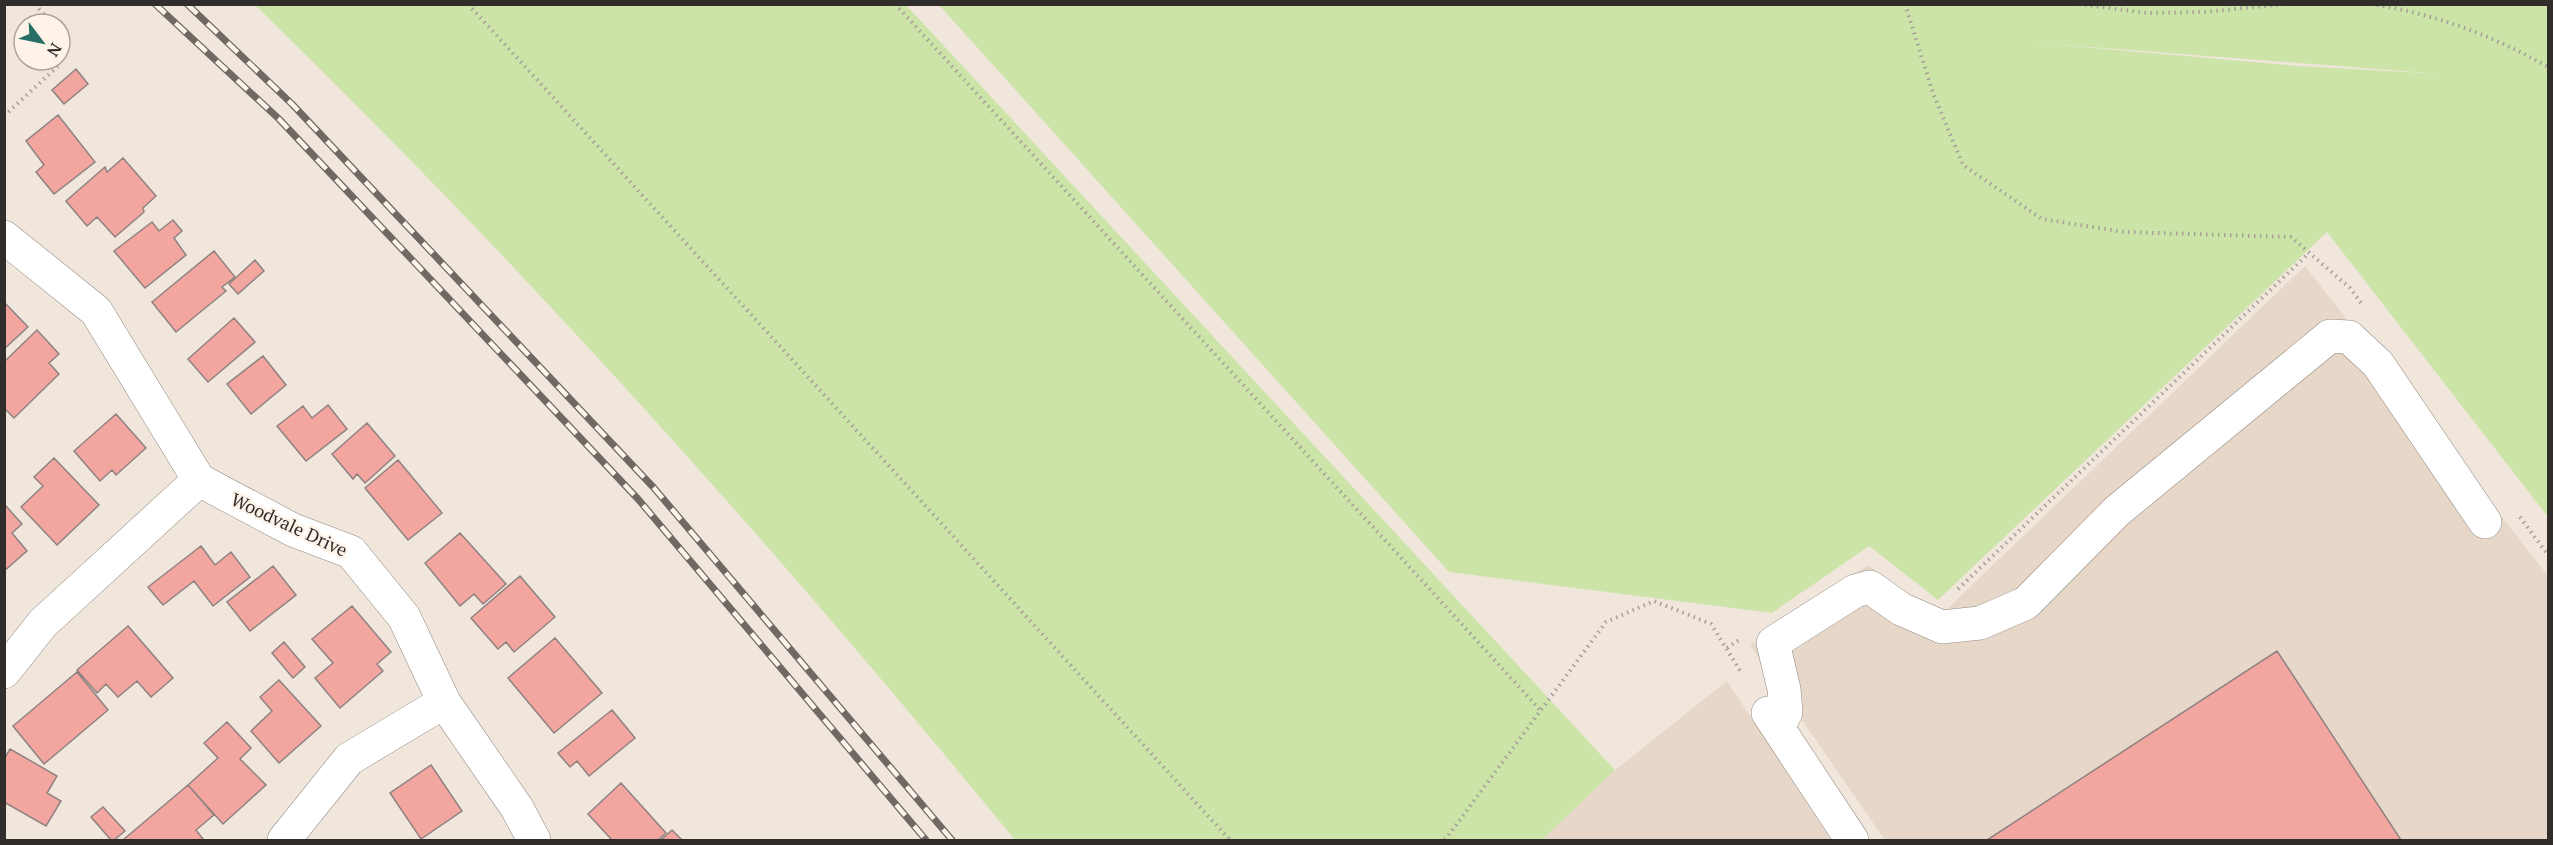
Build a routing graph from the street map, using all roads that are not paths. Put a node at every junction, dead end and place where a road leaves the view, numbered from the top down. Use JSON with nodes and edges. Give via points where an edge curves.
{"nodes":[{"id":1,"x":4,"y":237,"type":"edge"},
{"id":2,"x":199,"y":480,"type":"junction"},
{"id":3,"x":2485,"y":522,"type":"dead end"},
{"id":4,"x":4,"y":672,"type":"edge"},
{"id":5,"x":444,"y":702,"type":"junction"},
{"id":6,"x":284,"y":840,"type":"edge"},
{"id":7,"x":534,"y":840,"type":"edge"},
{"id":8,"x":1852,"y":840,"type":"edge"}],
"edges":[{"from":1,"to":2,"type":"street","via":[[96,311]]},
{"from":2,"to":4,"type":"street","via":[[43,623]]},
{"from":2,"to":5,"type":"street","name":"Woodvale Drive","via":[[293,530],[351,552],[404,617]]},
{"from":3,"to":8,"type":"street","via":[[2378,364],[2349,337],[2330,336],[2117,511],[2026,603],[1980,623],[1942,627],[1901,609],[1870,587],[1855,591],[1773,644],[1786,712],[1773,721]]},
{"from":5,"to":6,"type":"street","via":[[349,759]]},
{"from":5,"to":7,"type":"street","name":"Woodvale Drive","via":[[517,808]]}]}
